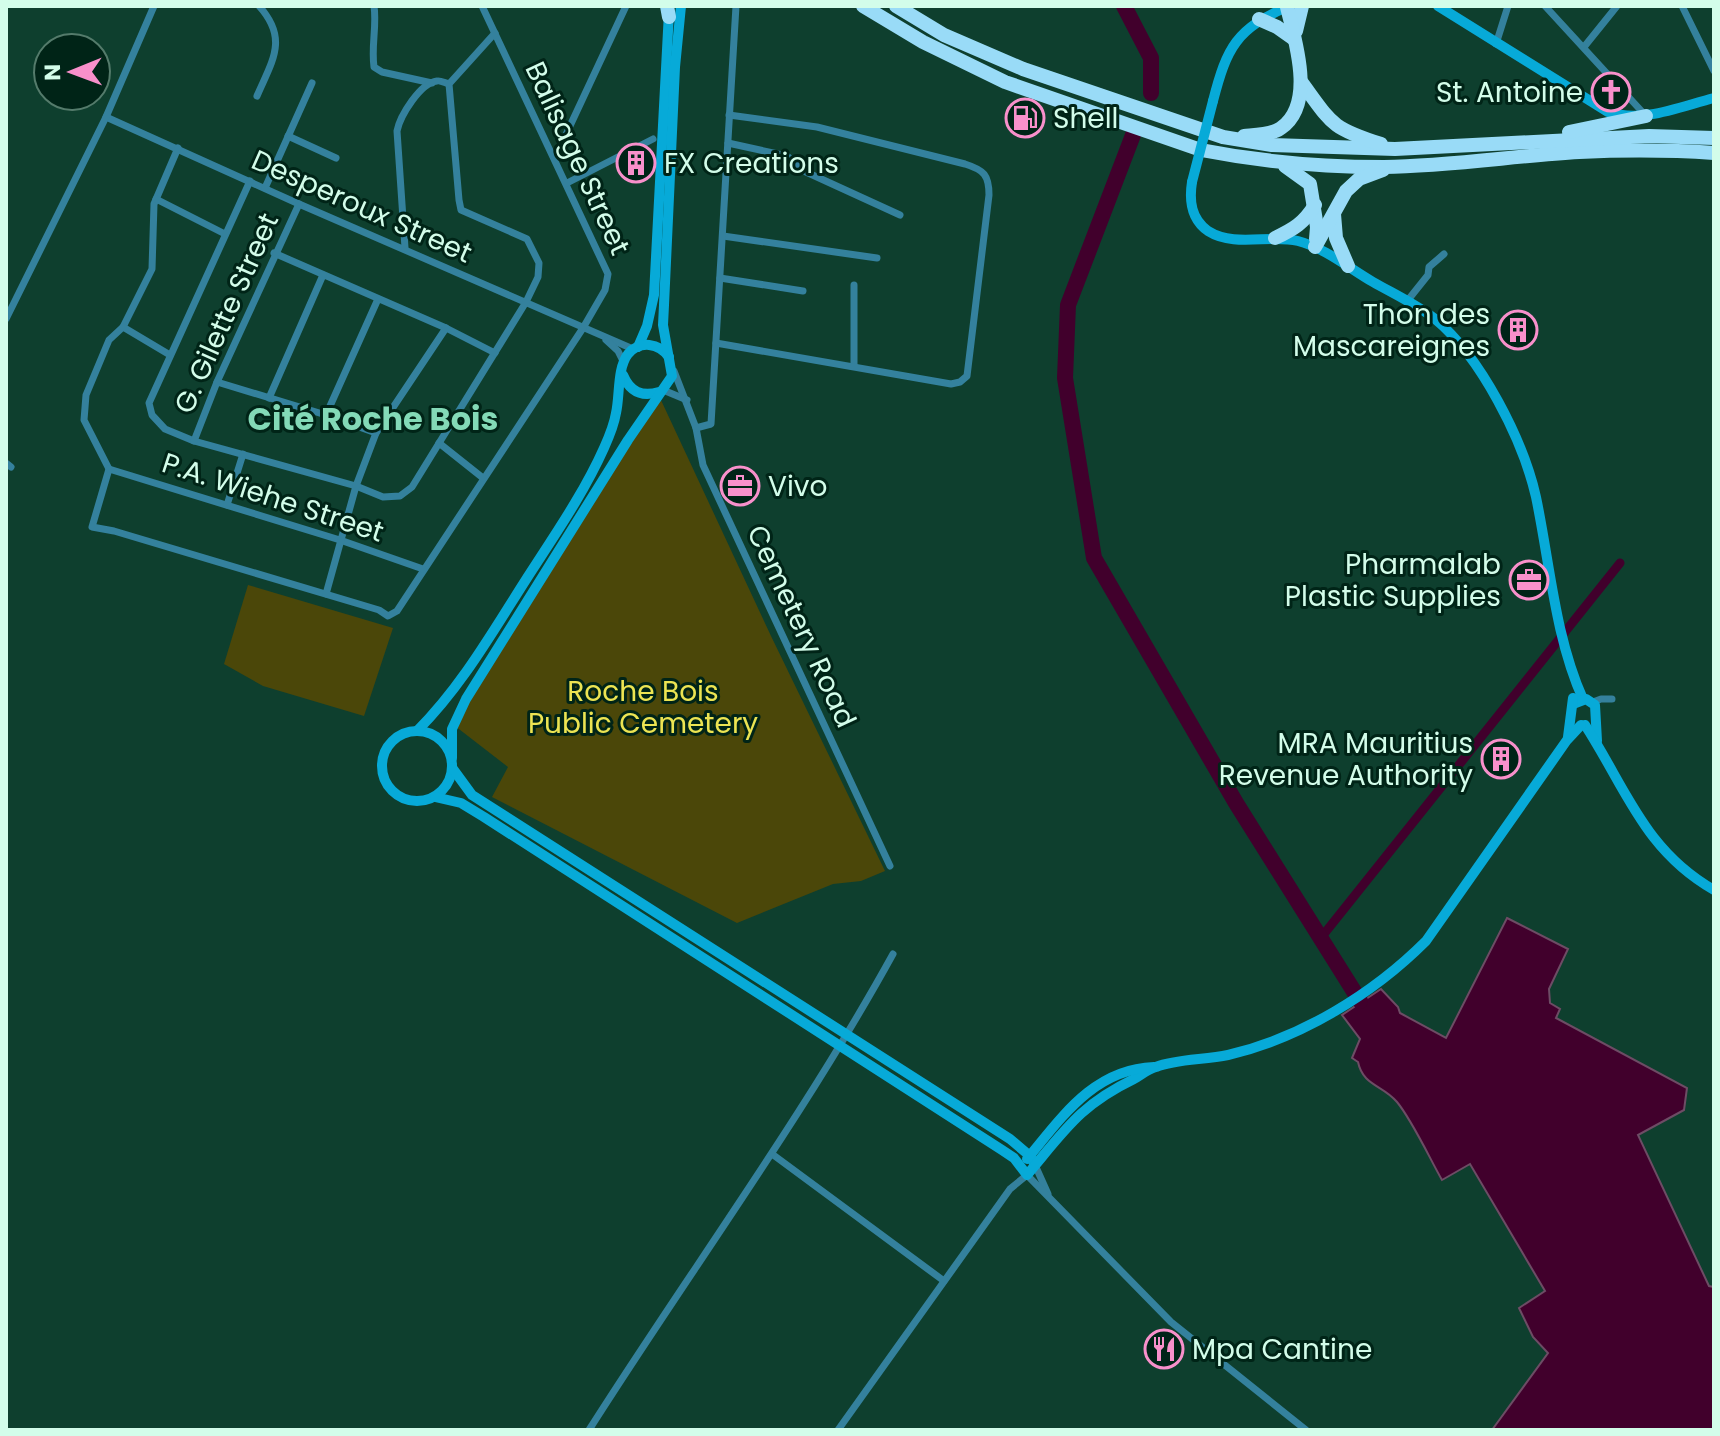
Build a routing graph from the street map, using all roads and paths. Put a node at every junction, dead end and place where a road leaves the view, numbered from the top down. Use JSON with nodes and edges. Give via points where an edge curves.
{"nodes":[{"id":1,"x":154,"y":6,"type":"edge"},
{"id":2,"x":259,"y":6,"type":"edge"},
{"id":3,"x":374,"y":6,"type":"edge"},
{"id":4,"x":482,"y":6,"type":"edge"},
{"id":5,"x":626,"y":6,"type":"edge"},
{"id":6,"x":681,"y":6,"type":"edge"},
{"id":7,"x":736,"y":6,"type":"edge"},
{"id":8,"x":863,"y":6,"type":"edge"},
{"id":9,"x":896,"y":6,"type":"edge"},
{"id":10,"x":1288,"y":6,"type":"edge"},
{"id":11,"x":1302,"y":6,"type":"edge"},
{"id":12,"x":1438,"y":6,"type":"edge"},
{"id":13,"x":1508,"y":6,"type":"edge"},
{"id":14,"x":1545,"y":6,"type":"edge"},
{"id":15,"x":1617,"y":6,"type":"edge"},
{"id":16,"x":1682,"y":6,"type":"edge"},
{"id":17,"x":669,"y":10,"type":"edge"},
{"id":18,"x":1259,"y":19,"type":"junction"},
{"id":19,"x":495,"y":33,"type":"junction"},
{"id":20,"x":1294,"y":39,"type":"junction"},
{"id":21,"x":1496,"y":44,"type":"junction"},
{"id":22,"x":1584,"y":47,"type":"junction"},
{"id":23,"x":1711,"y":56,"type":"edge"},
{"id":24,"x":1714,"y":71,"type":"edge"},
{"id":25,"x":312,"y":83,"type":"dead end"},
{"id":26,"x":432,"y":83,"type":"junction"},
{"id":27,"x":1302,"y":83,"type":"junction"},
{"id":28,"x":449,"y":84,"type":"junction"},
{"id":29,"x":257,"y":96,"type":"dead end"},
{"id":30,"x":1714,"y":98,"type":"edge"},
{"id":31,"x":729,"y":115,"type":"junction"},
{"id":32,"x":1646,"y":116,"type":"junction"},
{"id":33,"x":106,"y":117,"type":"junction"},
{"id":34,"x":288,"y":136,"type":"junction"},
{"id":35,"x":1223,"y":137,"type":"junction"},
{"id":36,"x":1714,"y":138,"type":"edge"},
{"id":37,"x":653,"y":139,"type":"dead end"},
{"id":38,"x":728,"y":143,"type":"junction"},
{"id":39,"x":1493,"y":145,"type":"junction"},
{"id":40,"x":178,"y":148,"type":"junction"},
{"id":41,"x":1395,"y":149,"type":"junction"},
{"id":42,"x":1714,"y":153,"type":"edge"},
{"id":43,"x":336,"y":158,"type":"dead end"},
{"id":44,"x":555,"y":158,"type":"junction"},
{"id":45,"x":1282,"y":163,"type":"junction"},
{"id":46,"x":1390,"y":166,"type":"junction"},
{"id":47,"x":250,"y":181,"type":"junction"},
{"id":48,"x":567,"y":183,"type":"junction"},
{"id":49,"x":265,"y":188,"type":"junction"},
{"id":50,"x":156,"y":199,"type":"junction"},
{"id":51,"x":299,"y":204,"type":"junction"},
{"id":52,"x":1315,"y":205,"type":"junction"},
{"id":53,"x":1334,"y":213,"type":"junction"},
{"id":54,"x":900,"y":215,"type":"dead end"},
{"id":55,"x":225,"y":234,"type":"junction"},
{"id":56,"x":723,"y":236,"type":"junction"},
{"id":57,"x":1275,"y":238,"type":"junction"},
{"id":58,"x":1315,"y":247,"type":"junction"},
{"id":59,"x":405,"y":248,"type":"junction"},
{"id":60,"x":274,"y":253,"type":"junction"},
{"id":61,"x":1444,"y":254,"type":"dead end"},
{"id":62,"x":877,"y":258,"type":"dead end"},
{"id":63,"x":1348,"y":266,"type":"junction"},
{"id":64,"x":323,"y":275,"type":"junction"},
{"id":65,"x":720,"y":278,"type":"junction"},
{"id":66,"x":854,"y":285,"type":"dead end"},
{"id":67,"x":803,"y":291,"type":"dead end"},
{"id":68,"x":378,"y":299,"type":"junction"},
{"id":69,"x":1408,"y":300,"type":"junction"},
{"id":70,"x":526,"y":302,"type":"junction"},
{"id":71,"x":6,"y":319,"type":"edge"},
{"id":72,"x":123,"y":327,"type":"junction"},
{"id":73,"x":446,"y":328,"type":"junction"},
{"id":74,"x":583,"y":328,"type":"junction"},
{"id":75,"x":600,"y":335,"type":"junction"},
{"id":76,"x":716,"y":343,"type":"junction"},
{"id":77,"x":636,"y":348,"type":"junction"},
{"id":78,"x":495,"y":353,"type":"junction"},
{"id":79,"x":170,"y":355,"type":"junction"},
{"id":80,"x":671,"y":363,"type":"junction"},
{"id":81,"x":624,"y":365,"type":"junction"},
{"id":82,"x":854,"y":366,"type":"junction"},
{"id":83,"x":217,"y":382,"type":"junction"},
{"id":84,"x":661,"y":391,"type":"junction"},
{"id":85,"x":269,"y":398,"type":"junction"},
{"id":86,"x":687,"y":400,"type":"junction"},
{"id":87,"x":326,"y":415,"type":"junction"},
{"id":88,"x":696,"y":428,"type":"junction"},
{"id":89,"x":376,"y":433,"type":"junction"},
{"id":90,"x":194,"y":441,"type":"junction"},
{"id":91,"x":439,"y":443,"type":"junction"},
{"id":92,"x":243,"y":454,"type":"junction"},
{"id":93,"x":109,"y":469,"type":"junction"},
{"id":94,"x":483,"y":478,"type":"junction"},
{"id":95,"x":356,"y":486,"type":"junction"},
{"id":96,"x":227,"y":505,"type":"junction"},
{"id":97,"x":340,"y":540,"type":"junction"},
{"id":98,"x":423,"y":569,"type":"junction"},
{"id":99,"x":326,"y":594,"type":"junction"},
{"id":100,"x":1612,"y":699,"type":"dead end"},
{"id":101,"x":1583,"y":702,"type":"junction"},
{"id":102,"x":1583,"y":721,"type":"junction"},
{"id":103,"x":417,"y":731,"type":"junction"},
{"id":104,"x":452,"y":764,"type":"junction"},
{"id":105,"x":435,"y":797,"type":"junction"},
{"id":106,"x":890,"y":866,"type":"dead end"},
{"id":107,"x":1714,"y":890,"type":"edge"},
{"id":108,"x":893,"y":954,"type":"dead end"},
{"id":109,"x":849,"y":1035,"type":"junction"},
{"id":110,"x":841,"y":1048,"type":"junction"},
{"id":111,"x":772,"y":1154,"type":"junction"},
{"id":112,"x":1033,"y":1161,"type":"junction"},
{"id":113,"x":1024,"y":1171,"type":"junction"},
{"id":114,"x":1049,"y":1196,"type":"junction"},
{"id":115,"x":944,"y":1281,"type":"junction"},
{"id":116,"x":589,"y":1430,"type":"edge"},
{"id":117,"x":838,"y":1430,"type":"edge"},
{"id":118,"x":1306,"y":1430,"type":"edge"}],
"edges":[{"from":1,"to":33,"type":"street"},
{"from":2,"to":29,"type":"street","via":[[269,17],[277,50]]},
{"from":3,"to":26,"type":"street","via":[[374,67]]},
{"from":4,"to":19,"type":"street","name":"Balisage Street"},
{"from":5,"to":44,"type":"street"},
{"from":6,"to":80,"type":"main road","via":[[663,325]]},
{"from":7,"to":31,"type":"street"},
{"from":8,"to":45,"type":"highway","via":[[1005,82],[1201,150]]},
{"from":9,"to":35,"type":"highway","via":[[944,35],[1023,69]]},
{"from":10,"to":18,"type":"main road"},
{"from":10,"to":20,"type":"highway"},
{"from":11,"to":20,"type":"highway"},
{"from":12,"to":21,"type":"main road"},
{"from":13,"to":21,"type":"street"},
{"from":14,"to":22,"type":"street"},
{"from":15,"to":22,"type":"street"},
{"from":16,"to":23,"type":"street"},
{"from":17,"to":77,"type":"main road","via":[[654,295]]},
{"from":18,"to":20,"type":"highway"},
{"from":18,"to":57,"type":"main road","bridge":true,"via":[[1228,54],[1192,182],[1191,206],[1209,231],[1239,240]]},
{"from":19,"to":28,"type":"street"},
{"from":19,"to":44,"type":"street","name":"Balisage Street"},
{"from":20,"to":27,"type":"highway"},
{"from":21,"to":32,"type":"main road","via":[[1608,112]]},
{"from":22,"to":32,"type":"street"},
{"from":23,"to":24,"type":"street"},
{"from":25,"to":34,"type":"street"},
{"from":26,"to":28,"type":"street"},
{"from":26,"to":59,"type":"street","via":[[404,109],[397,131]]},
{"from":27,"to":35,"type":"highway","via":[[1294,114],[1279,130]]},
{"from":27,"to":41,"type":"highway","via":[[1338,127]]},
{"from":28,"to":70,"type":"street","via":[[461,210],[527,239],[539,263]]},
{"from":30,"to":32,"type":"main road"},
{"from":31,"to":38,"type":"street"},
{"from":31,"to":82,"type":"street","via":[[817,127],[898,146],[979,169],[989,181],[967,376],[951,384]]},
{"from":32,"to":39,"type":"highway"},
{"from":33,"to":40,"type":"street","name":"Desperoux Street"},
{"from":33,"to":71,"type":"street"},
{"from":34,"to":43,"type":"street"},
{"from":34,"to":49,"type":"street"},
{"from":35,"to":41,"type":"highway","via":[[1272,145]]},
{"from":36,"to":39,"type":"highway","via":[[1649,136]]},
{"from":37,"to":48,"type":"street"},
{"from":38,"to":54,"type":"street","via":[[787,156],[806,172]]},
{"from":38,"to":56,"type":"street"},
{"from":39,"to":41,"type":"highway"},
{"from":40,"to":47,"type":"street","name":"Desperoux Street"},
{"from":40,"to":50,"type":"street"},
{"from":42,"to":46,"type":"highway","via":[[1580,152]]},
{"from":44,"to":48,"type":"street","name":"Balisage Street"},
{"from":45,"to":46,"type":"highway"},
{"from":45,"to":52,"type":"highway","via":[[1310,184]]},
{"from":46,"to":53,"type":"highway","via":[[1359,179]]},
{"from":47,"to":49,"type":"street","name":"Desperoux Street"},
{"from":47,"to":55,"type":"street"},
{"from":48,"to":74,"type":"street","name":"Balisage Street","via":[[608,274]]},
{"from":49,"to":51,"type":"street","name":"Desperoux Street"},
{"from":50,"to":55,"type":"street"},
{"from":50,"to":72,"type":"street","via":[[152,269]]},
{"from":51,"to":59,"type":"street","name":"Desperoux Street"},
{"from":51,"to":60,"type":"street","name":"G. Gilette Street"},
{"from":52,"to":57,"type":"highway","via":[[1297,228]]},
{"from":52,"to":58,"type":"highway"},
{"from":53,"to":58,"type":"highway"},
{"from":53,"to":63,"type":"highway"},
{"from":55,"to":79,"type":"street"},
{"from":56,"to":62,"type":"street"},
{"from":56,"to":65,"type":"street"},
{"from":57,"to":58,"type":"main road"},
{"from":58,"to":63,"type":"main road"},
{"from":59,"to":70,"type":"street","name":"Desperoux Street"},
{"from":60,"to":64,"type":"street"},
{"from":60,"to":83,"type":"street","name":"G. Gilette Street"},
{"from":61,"to":69,"type":"street"},
{"from":63,"to":69,"type":"main road"},
{"from":64,"to":68,"type":"street"},
{"from":64,"to":85,"type":"street"},
{"from":65,"to":67,"type":"street"},
{"from":65,"to":76,"type":"street"},
{"from":66,"to":82,"type":"street"},
{"from":68,"to":73,"type":"street"},
{"from":68,"to":87,"type":"street"},
{"from":69,"to":101,"type":"main road","via":[[1453,336],[1500,404],[1535,493],[1560,623]]},
{"from":70,"to":74,"type":"street","name":"Desperoux Street"},
{"from":70,"to":78,"type":"street"},
{"from":72,"to":79,"type":"street"},
{"from":72,"to":93,"type":"street","via":[[109,340],[86,395],[84,420]]},
{"from":73,"to":78,"type":"street"},
{"from":73,"to":89,"type":"street"},
{"from":74,"to":75,"type":"street","name":"Desperoux Street"},
{"from":74,"to":94,"type":"street","name":"Balisage Street"},
{"from":75,"to":77,"type":"street","name":"Desperoux Street"},
{"from":75,"to":81,"type":"street","via":[[618,351]]},
{"from":76,"to":82,"type":"street"},
{"from":76,"to":88,"type":"street","via":[[711,424]]},
{"from":77,"to":80,"type":"main road","via":[[658,347]]},
{"from":77,"to":81,"type":"main road"},
{"from":78,"to":91,"type":"street"},
{"from":79,"to":90,"type":"street","via":[[149,403],[152,415],[165,429]]},
{"from":80,"to":84,"type":"main road","via":[[672,376]]},
{"from":80,"to":86,"type":"street","name":"Cemetery Road"},
{"from":81,"to":84,"type":"main road","via":[[631,389],[647,395]]},
{"from":81,"to":103,"type":"main road","via":[[615,418],[592,473],[477,656]]},
{"from":83,"to":85,"type":"street"},
{"from":83,"to":90,"type":"street","name":"G. Gilette Street"},
{"from":84,"to":86,"type":"street"},
{"from":84,"to":104,"type":"main road","via":[[466,699],[452,729]]},
{"from":85,"to":87,"type":"street"},
{"from":86,"to":88,"type":"street","name":"Cemetery Road"},
{"from":87,"to":89,"type":"street"},
{"from":88,"to":106,"type":"street","name":"Cemetery Road","via":[[703,465]]},
{"from":89,"to":95,"type":"street"},
{"from":90,"to":92,"type":"street"},
{"from":91,"to":94,"type":"street"},
{"from":91,"to":95,"type":"street","via":[[412,487],[400,496],[383,497]]},
{"from":92,"to":95,"type":"street"},
{"from":92,"to":96,"type":"street"},
{"from":93,"to":96,"type":"street","name":"P.A. Wiehe Street"},
{"from":93,"to":99,"type":"street","via":[[92,527]]},
{"from":94,"to":98,"type":"street","name":"Balisage Street"},
{"from":95,"to":97,"type":"street"},
{"from":96,"to":97,"type":"street","name":"P.A. Wiehe Street"},
{"from":97,"to":98,"type":"street","name":"P.A. Wiehe Street"},
{"from":97,"to":99,"type":"street"},
{"from":98,"to":99,"type":"street","name":"Balisage Street","via":[[397,611],[388,616]]},
{"from":100,"to":101,"type":"street"},
{"from":101,"to":102,"type":"main road"},
{"from":101,"to":102,"type":"main road","via":[[1597,712]]},
{"from":102,"to":107,"type":"main road","via":[[1624,796],[1667,855]]},
{"from":102,"to":112,"type":"main road","via":[[1426,941],[1386,977],[1320,1018],[1258,1046],[1133,1068],[1105,1079],[1055,1122]]},
{"from":103,"to":104,"type":"main road","via":[[440,739]]},
{"from":103,"to":105,"type":"main road","via":[[388,746],[382,769],[385,781],[391,791],[412,802]]},
{"from":104,"to":105,"type":"main road","via":[[450,780]]},
{"from":104,"to":109,"type":"main road","via":[[472,795]]},
{"from":105,"to":110,"type":"main road","via":[[461,803],[484,817]]},
{"from":108,"to":109,"type":"street"},
{"from":109,"to":110,"type":"street"},
{"from":109,"to":112,"type":"main road","via":[[1010,1139]]},
{"from":110,"to":111,"type":"street"},
{"from":110,"to":113,"type":"main road","via":[[1002,1150]]},
{"from":111,"to":115,"type":"street"},
{"from":111,"to":116,"type":"street"},
{"from":112,"to":113,"type":"main road"},
{"from":112,"to":114,"type":"street"},
{"from":113,"to":114,"type":"street"},
{"from":113,"to":115,"type":"street"},
{"from":114,"to":118,"type":"street","via":[[1171,1322]]},
{"from":115,"to":117,"type":"street"}]}
